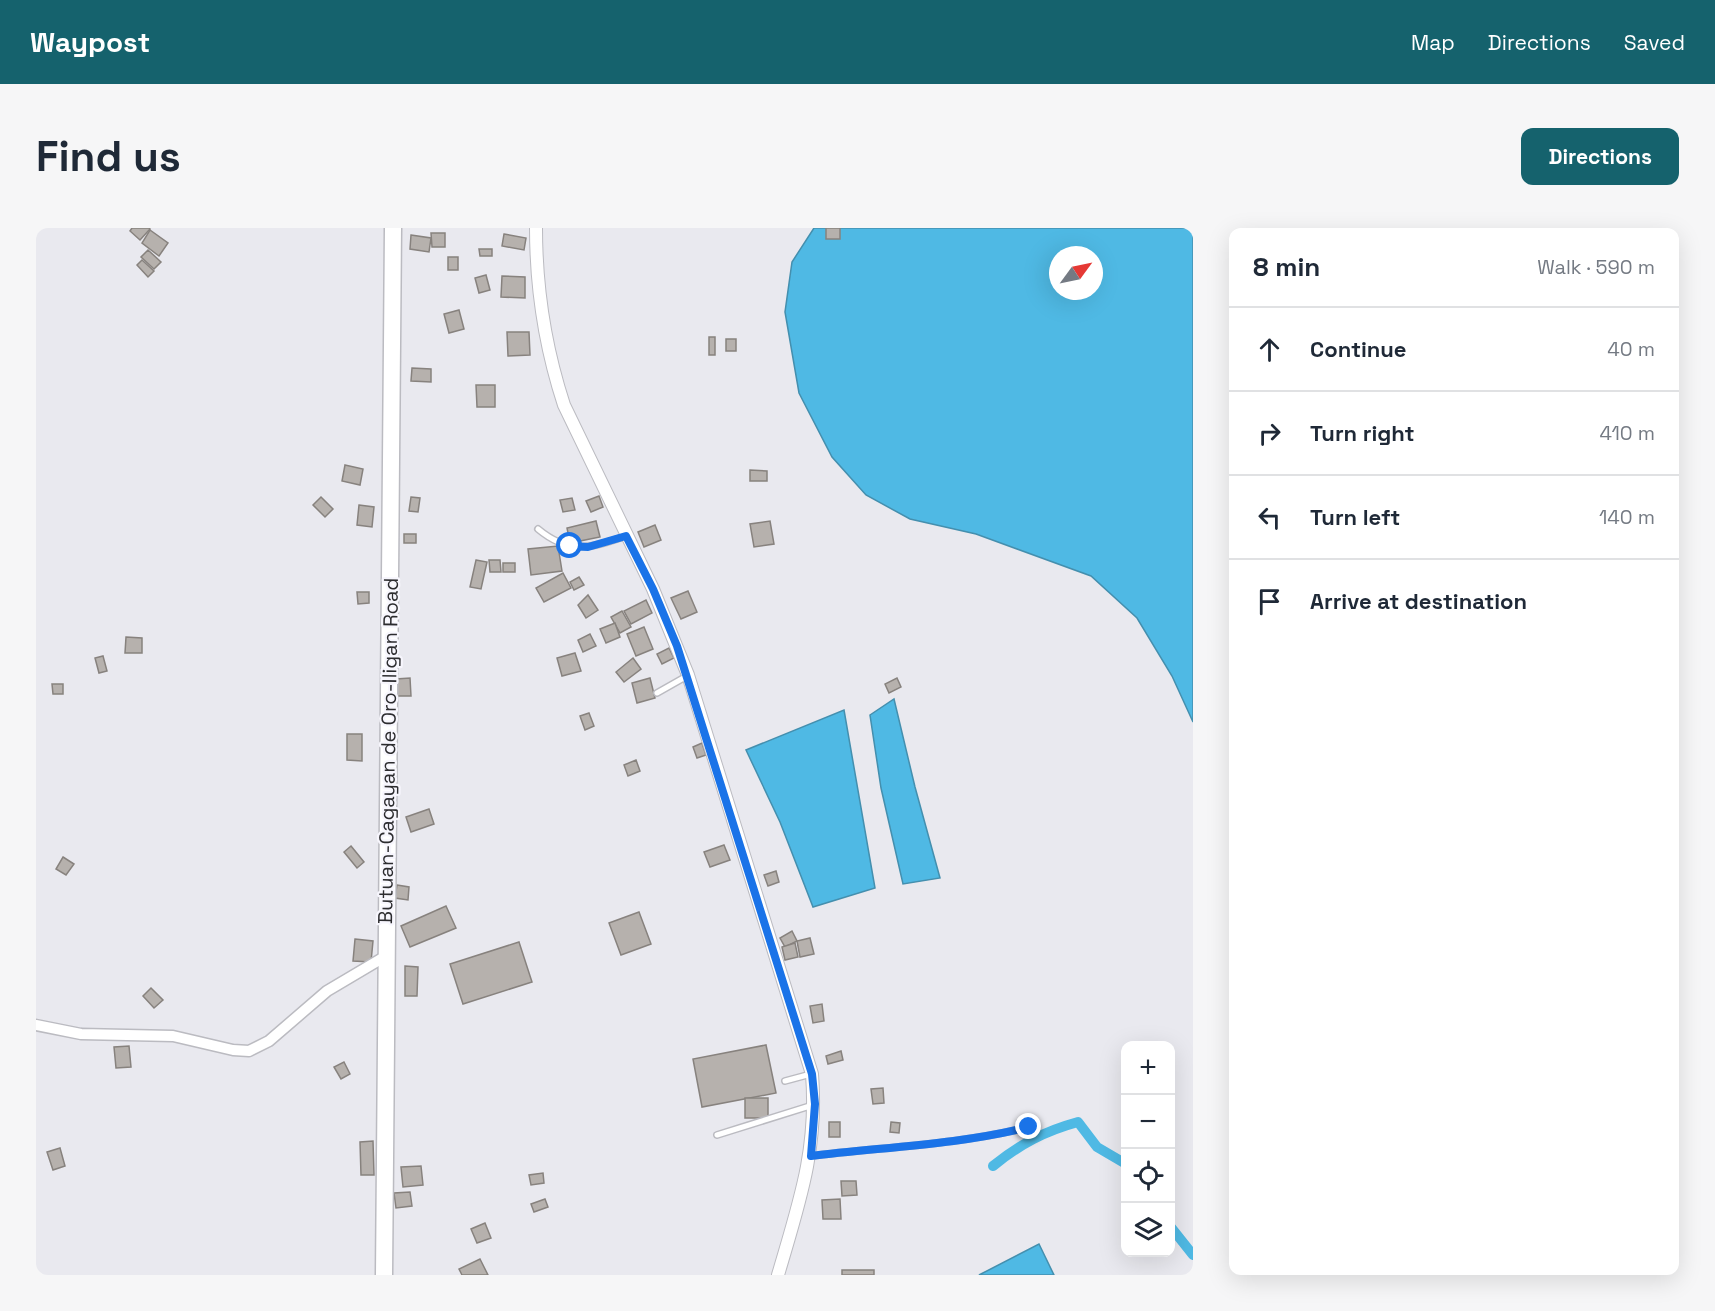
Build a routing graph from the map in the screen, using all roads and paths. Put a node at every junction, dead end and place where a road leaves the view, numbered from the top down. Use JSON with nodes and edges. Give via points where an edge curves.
{"nodes":[{"id":1,"x":393,"y":228,"type":"edge"},
{"id":2,"x":536,"y":228,"type":"edge"},
{"id":3,"x":538,"y":529,"type":"dead end"},
{"id":4,"x":626,"y":536,"type":"junction"},
{"id":5,"x":688,"y":675,"type":"junction"},
{"id":6,"x":657,"y":693,"type":"dead end"},
{"id":7,"x":386,"y":956,"type":"junction"},
{"id":8,"x":36,"y":1025,"type":"edge"},
{"id":9,"x":812,"y":1074,"type":"junction"},
{"id":10,"x":785,"y":1081,"type":"dead end"},
{"id":11,"x":815,"y":1104,"type":"junction"},
{"id":12,"x":1029,"y":1127,"type":"dead end"},
{"id":13,"x":717,"y":1135,"type":"dead end"},
{"id":14,"x":811,"y":1156,"type":"junction"},
{"id":15,"x":384,"y":1275,"type":"edge"},
{"id":16,"x":778,"y":1275,"type":"edge"}],
"edges":[{"from":1,"to":7,"type":"highway","name":"Butuan-Cagayan de Oro-Iligan Road"},
{"from":2,"to":4,"type":"street","via":[[542,315],[555,377],[564,405]]},
{"from":3,"to":4,"type":"lane","via":[[554,540],[580,549]]},
{"from":4,"to":5,"type":"street","via":[[653,589]]},
{"from":5,"to":6,"type":"lane"},
{"from":5,"to":9,"type":"street"},
{"from":7,"to":8,"type":"street","via":[[327,991],[269,1041],[249,1051],[173,1036],[81,1034]]},
{"from":7,"to":15,"type":"highway","name":"Butuan-Cagayan de Oro-Iligan Road"},
{"from":9,"to":10,"type":"lane"},
{"from":9,"to":11,"type":"street"},
{"from":11,"to":13,"type":"lane"},
{"from":11,"to":14,"type":"street"},
{"from":12,"to":14,"type":"lane","via":[[943,1144]]},
{"from":14,"to":16,"type":"street"}]}
